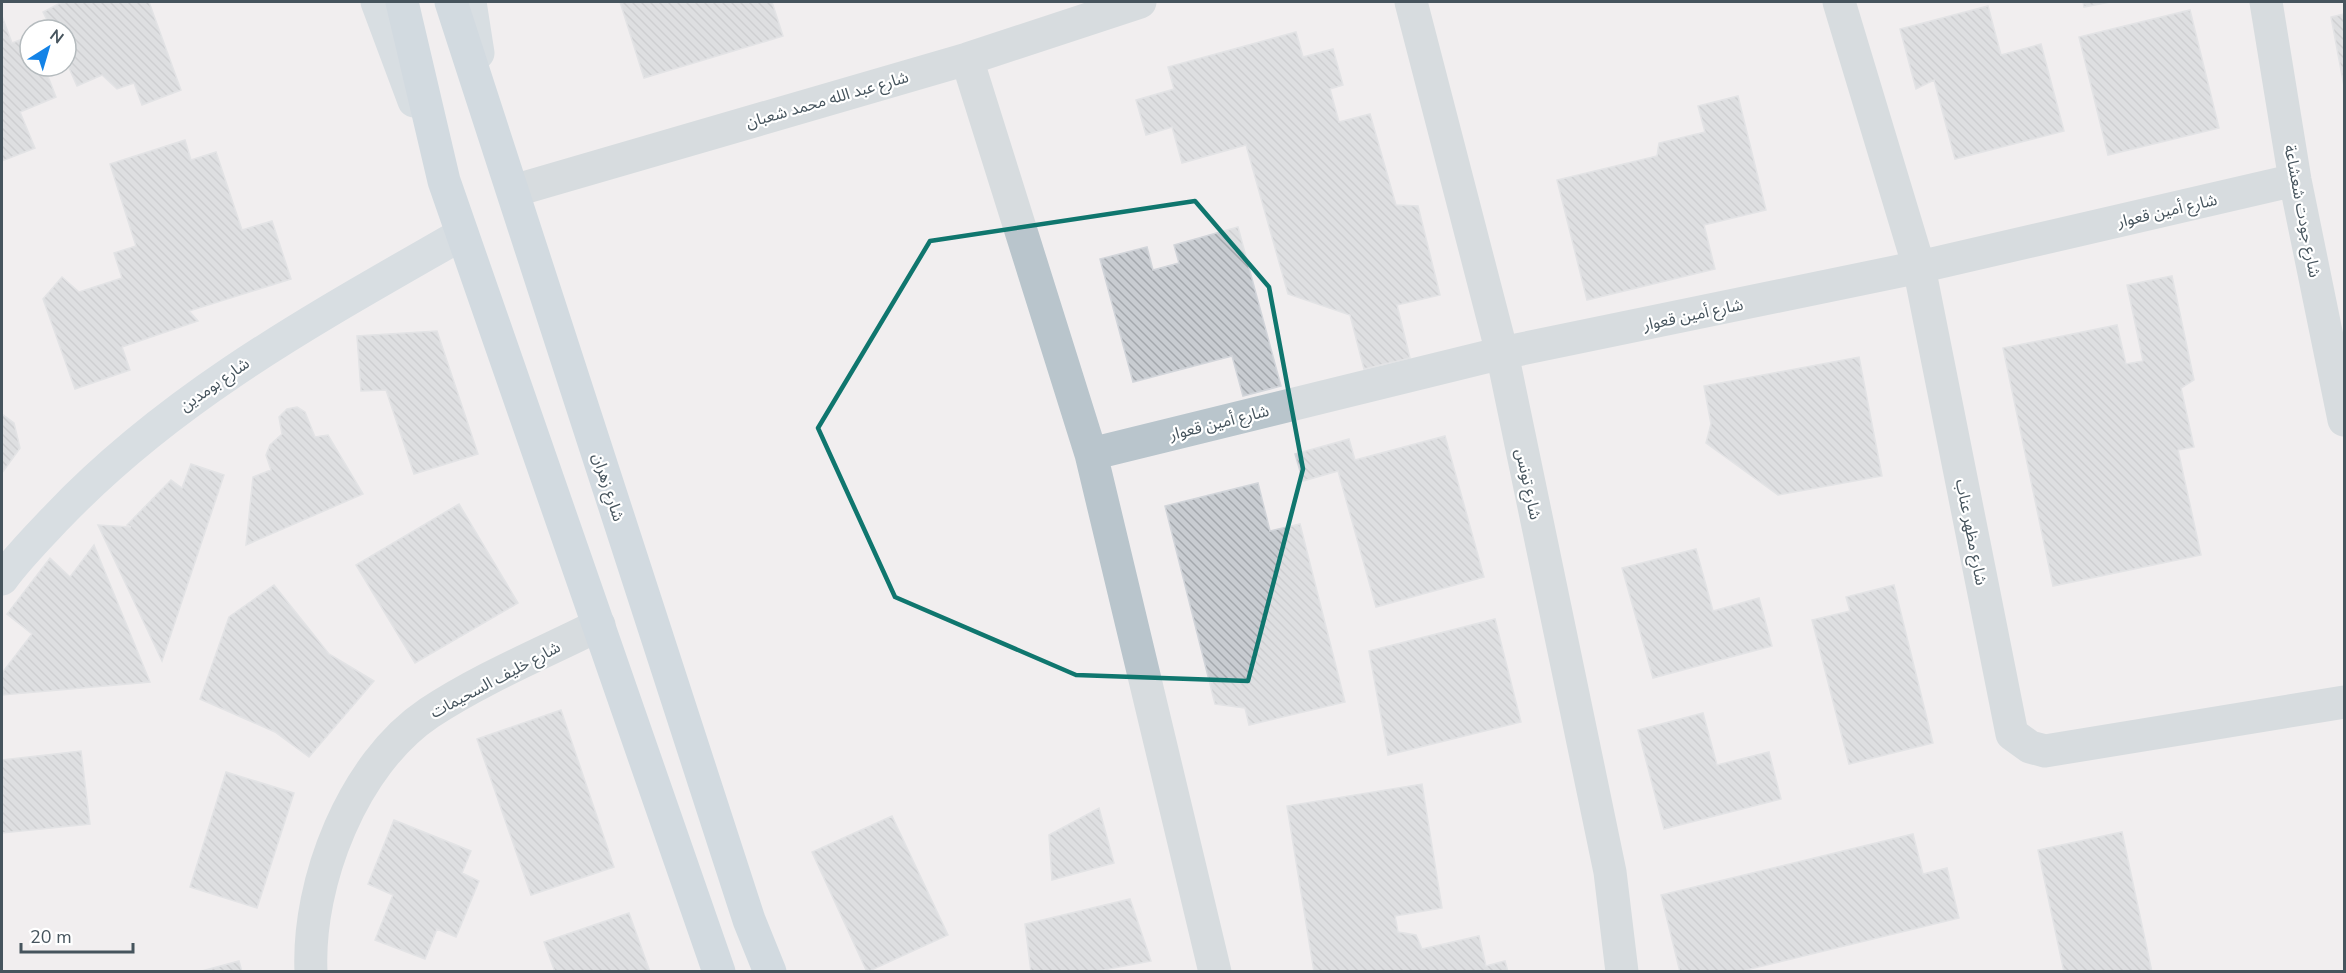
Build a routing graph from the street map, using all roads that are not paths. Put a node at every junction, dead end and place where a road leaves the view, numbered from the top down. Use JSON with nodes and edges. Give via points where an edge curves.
{"nodes":[{"id":1,"x":377,"y":2,"type":"edge"},
{"id":2,"x":402,"y":2,"type":"edge"},
{"id":3,"x":451,"y":2,"type":"edge"},
{"id":4,"x":470,"y":2,"type":"edge"},
{"id":5,"x":1140,"y":2,"type":"edge"},
{"id":6,"x":1411,"y":2,"type":"edge"},
{"id":7,"x":1839,"y":2,"type":"edge"},
{"id":8,"x":2266,"y":2,"type":"edge"},
{"id":9,"x":967,"y":59,"type":"junction"},
{"id":10,"x":488,"y":114,"type":"junction"},
{"id":11,"x":2295,"y":180,"type":"junction"},
{"id":12,"x":444,"y":181,"type":"junction"},
{"id":13,"x":513,"y":190,"type":"junction"},
{"id":14,"x":462,"y":234,"type":"junction"},
{"id":15,"x":1919,"y":267,"type":"junction"},
{"id":16,"x":1502,"y":353,"type":"junction"},
{"id":17,"x":2344,"y":420,"type":"edge"},
{"id":18,"x":1091,"y":454,"type":"junction"},
{"id":19,"x":2,"y":579,"type":"edge"},
{"id":20,"x":599,"y":626,"type":"junction"},
{"id":21,"x":2344,"y":702,"type":"edge"},
{"id":22,"x":311,"y":972,"type":"edge"},
{"id":23,"x":719,"y":972,"type":"edge"},
{"id":24,"x":770,"y":972,"type":"edge"},
{"id":25,"x":1215,"y":972,"type":"edge"},
{"id":26,"x":1622,"y":972,"type":"edge"}],
"edges":[{"from":1,"to":12,"type":"street"},
{"from":2,"to":12,"type":"main road"},
{"from":3,"to":10,"type":"main road","name":"شارع زهران"},
{"from":4,"to":10,"type":"street"},
{"from":5,"to":9,"type":"street","name":"شارع عبد الله محمد شعبان"},
{"from":6,"to":16,"type":"street","name":"شارع تونس"},
{"from":7,"to":15,"type":"street","name":"شارع مظهر عناب"},
{"from":8,"to":11,"type":"street","name":"شارع جودت شعشاعة"},
{"from":9,"to":13,"type":"street","name":"شارع عبد الله محمد شعبان"},
{"from":9,"to":18,"type":"street"},
{"from":10,"to":13,"type":"main road","name":"شارع زهران"},
{"from":11,"to":15,"type":"street","name":"شارع أمين قعوار"},
{"from":11,"to":17,"type":"street","name":"شارع جودت شعشاعة"},
{"from":12,"to":14,"type":"main road"},
{"from":13,"to":24,"type":"main road","name":"شارع زهران","via":[[749,921]]},
{"from":14,"to":19,"type":"street","name":"شارع بومدين","via":[[244,362],[153,428],[95,477]]},
{"from":14,"to":20,"type":"main road"},
{"from":15,"to":16,"type":"street","name":"شارع أمين قعوار"},
{"from":15,"to":21,"type":"street","name":"شارع مظهر عناب","via":[[2012,734],[2030,747],[2045,751]]},
{"from":16,"to":18,"type":"street","name":"شارع أمين قعوار"},
{"from":16,"to":26,"type":"street","name":"شارع تونس","via":[[1610,872]]},
{"from":18,"to":25,"type":"street"},
{"from":20,"to":22,"type":"street","name":"شارع خليف السحيمات","via":[[500,673],[430,713],[405,732],[382,759],[352,805],[327,859],[309,943]]},
{"from":20,"to":23,"type":"main road"}]}
